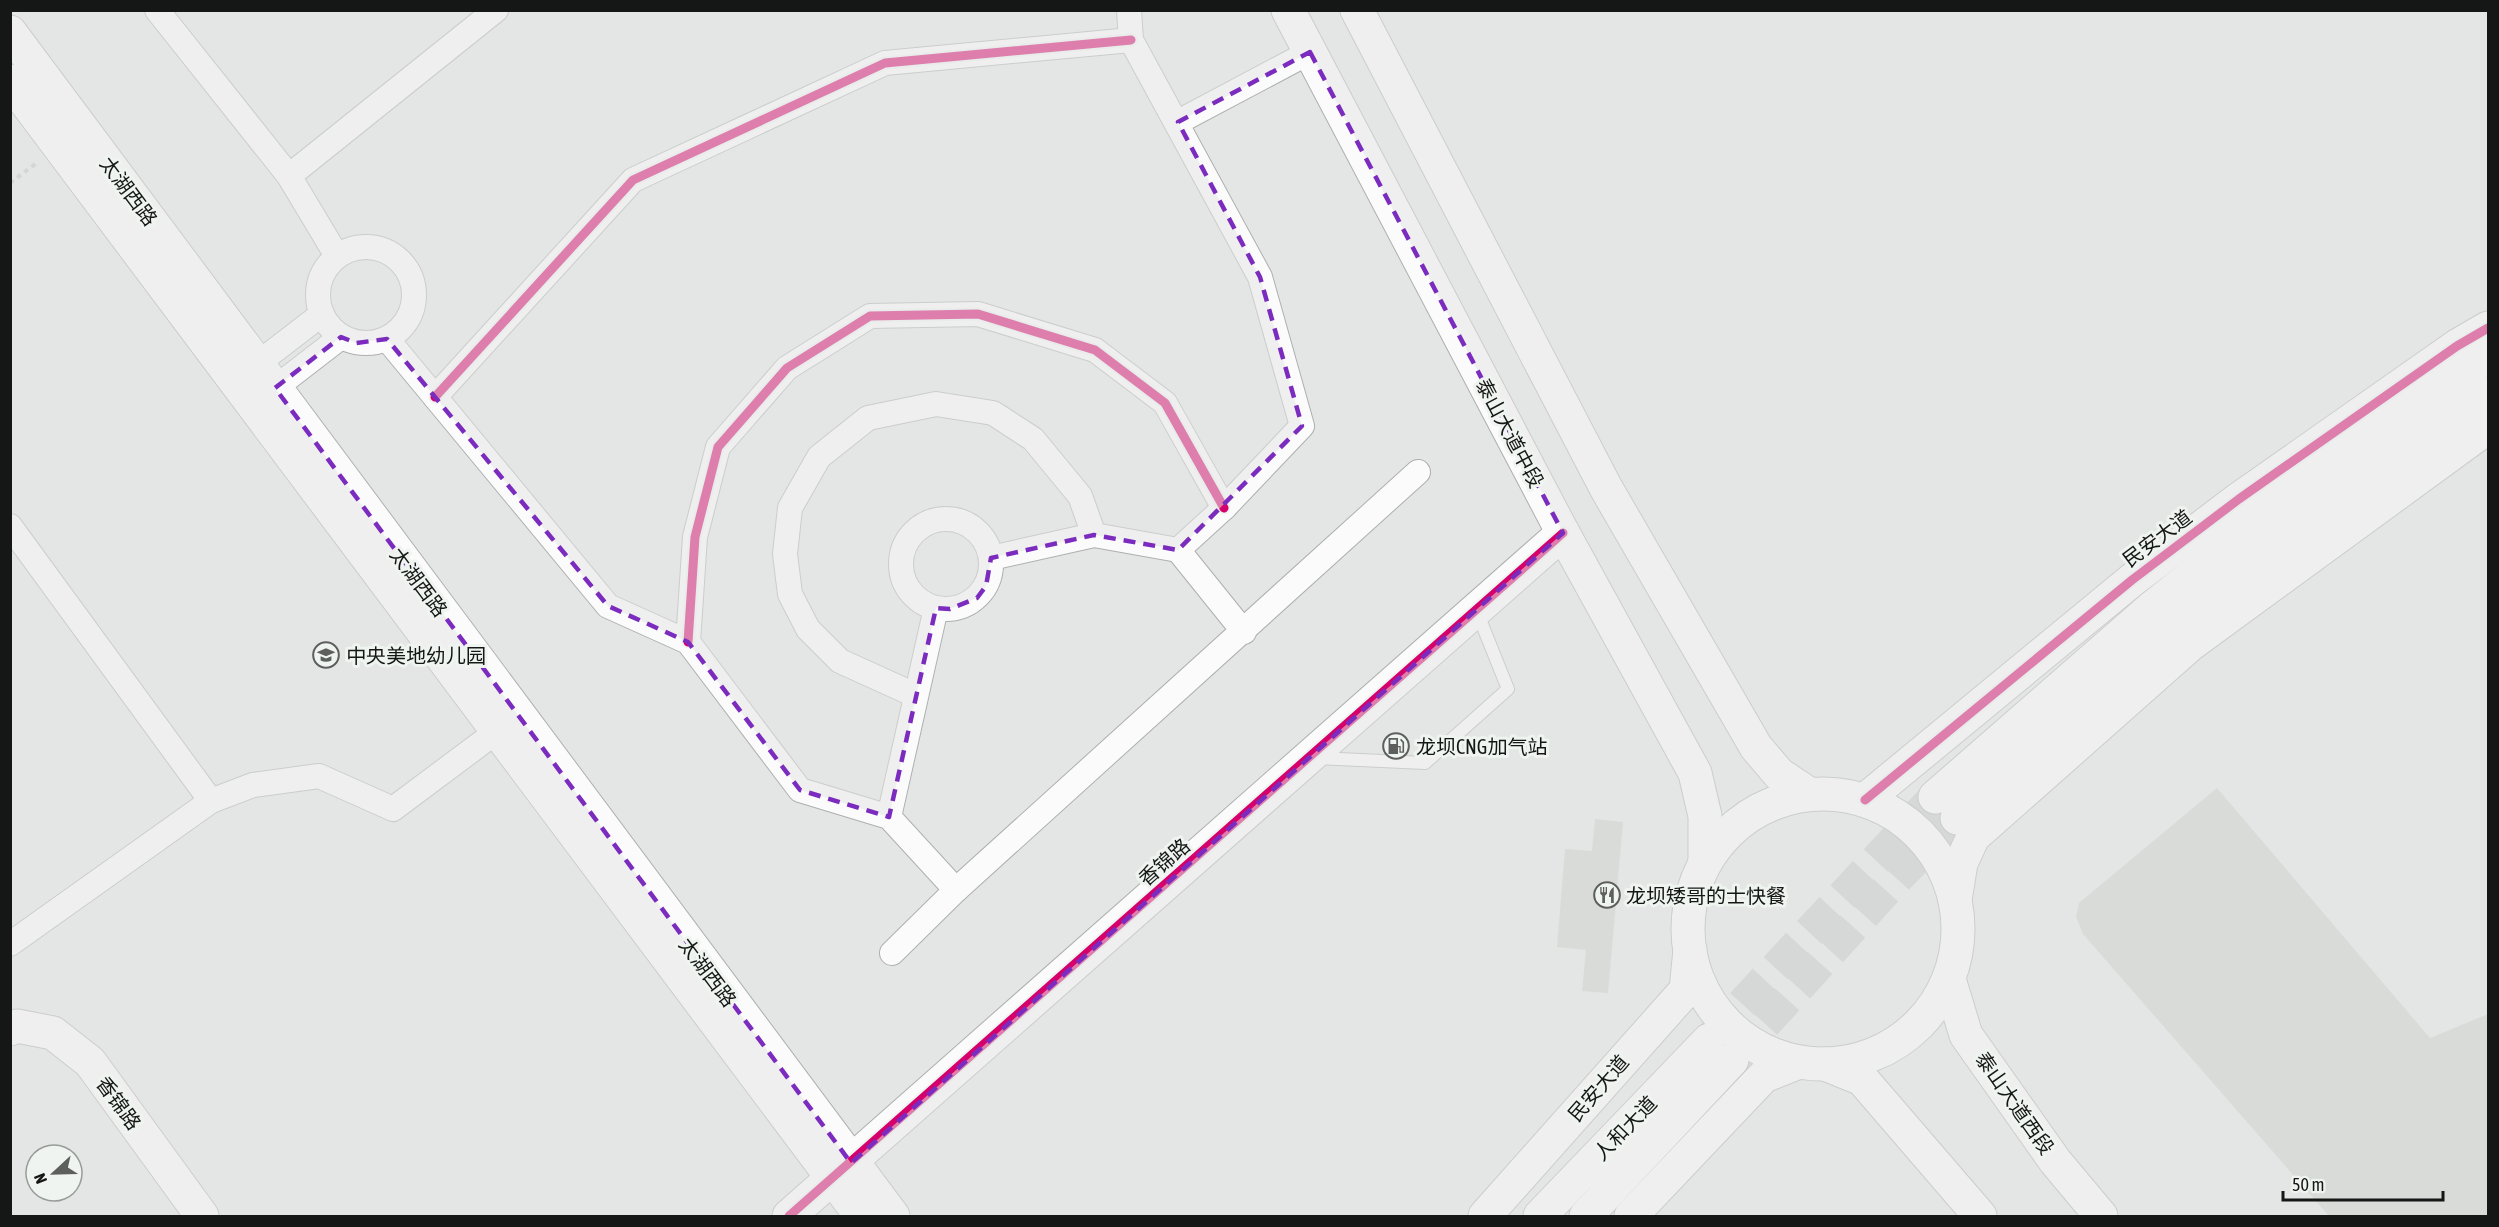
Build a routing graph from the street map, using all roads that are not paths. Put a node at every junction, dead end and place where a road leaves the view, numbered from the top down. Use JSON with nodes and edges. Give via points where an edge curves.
{"nodes":[{"id":1,"x":157,"y":10,"type":"edge"},
{"id":2,"x":496,"y":10,"type":"edge"},
{"id":3,"x":1129,"y":10,"type":"edge"},
{"id":4,"x":1288,"y":10,"type":"edge"},
{"id":5,"x":1357,"y":10,"type":"edge"},
{"id":6,"x":10,"y":32,"type":"edge"},
{"id":7,"x":1131,"y":40,"type":"junction"},
{"id":8,"x":1310,"y":52,"type":"junction"},
{"id":9,"x":10,"y":81,"type":"edge"},
{"id":10,"x":1178,"y":122,"type":"junction"},
{"id":11,"x":289,"y":176,"type":"junction"},
{"id":12,"x":337,"y":256,"type":"junction"},
{"id":13,"x":322,"y":314,"type":"junction"},
{"id":14,"x":2488,"y":328,"type":"edge"},
{"id":15,"x":341,"y":337,"type":"junction"},
{"id":16,"x":387,"y":339,"type":"junction"},
{"id":17,"x":2488,"y":356,"type":"edge"},
{"id":18,"x":266,"y":376,"type":"junction"},
{"id":19,"x":2488,"y":394,"type":"edge"},
{"id":20,"x":435,"y":398,"type":"junction"},
{"id":21,"x":2488,"y":427,"type":"edge"},
{"id":22,"x":1418,"y":472,"type":"dead end"},
{"id":23,"x":1224,"y":508,"type":"junction"},
{"id":24,"x":10,"y":526,"type":"edge"},
{"id":25,"x":1563,"y":533,"type":"junction"},
{"id":26,"x":1094,"y":536,"type":"junction"},
{"id":27,"x":1178,"y":550,"type":"junction"},
{"id":28,"x":991,"y":558,"type":"junction"},
{"id":29,"x":936,"y":608,"type":"junction"},
{"id":30,"x":1476,"y":610,"type":"junction"},
{"id":31,"x":1244,"y":632,"type":"junction"},
{"id":32,"x":688,"y":642,"type":"junction"},
{"id":33,"x":915,"y":695,"type":"junction"},
{"id":34,"x":496,"y":732,"type":"junction"},
{"id":35,"x":1310,"y":757,"type":"junction"},
{"id":36,"x":1809,"y":794,"type":"junction"},
{"id":37,"x":1865,"y":800,"type":"junction"},
{"id":38,"x":211,"y":801,"type":"junction"},
{"id":39,"x":889,"y":817,"type":"junction"},
{"id":40,"x":1705,"y":862,"type":"junction"},
{"id":41,"x":956,"y":890,"type":"junction"},
{"id":42,"x":1955,"y":900,"type":"junction"},
{"id":43,"x":10,"y":944,"type":"edge"},
{"id":44,"x":1690,"y":950,"type":"junction"},
{"id":45,"x":892,"y":953,"type":"dead end"},
{"id":46,"x":1948,"y":979,"type":"junction"},
{"id":47,"x":10,"y":1029,"type":"edge"},
{"id":48,"x":1811,"y":1064,"type":"junction"},
{"id":49,"x":841,"y":1171,"type":"junction"},
{"id":50,"x":202,"y":1216,"type":"edge"},
{"id":51,"x":789,"y":1216,"type":"edge"},
{"id":52,"x":861,"y":1216,"type":"edge"},
{"id":53,"x":892,"y":1216,"type":"edge"},
{"id":54,"x":1485,"y":1216,"type":"edge"},
{"id":55,"x":1540,"y":1216,"type":"edge"},
{"id":56,"x":1586,"y":1216,"type":"edge"},
{"id":57,"x":1631,"y":1216,"type":"edge"},
{"id":58,"x":1980,"y":1216,"type":"edge"},
{"id":59,"x":2101,"y":1216,"type":"edge"}],
"edges":[{"from":1,"to":11,"type":"street"},
{"from":2,"to":11,"type":"street"},
{"from":3,"to":7,"type":"street"},
{"from":4,"to":8,"type":"main road","name":"泰山大道中段"},
{"from":5,"to":36,"type":"main road","via":[[1624,519],[1756,747],[1779,774]]},
{"from":6,"to":18,"type":"main road","name":"太湖西路"},
{"from":7,"to":10,"type":"street"},
{"from":7,"to":20,"type":"street","via":[[885,63],[633,180]]},
{"from":8,"to":10,"type":"street"},
{"from":8,"to":25,"type":"main road","name":"泰山大道中段"},
{"from":9,"to":34,"type":"main road","name":"太湖西路"},
{"from":10,"to":23,"type":"street","via":[[1260,277],[1302,426]]},
{"from":11,"to":12,"type":"street"},
{"from":12,"to":13,"type":"street","via":[[319,282]]},
{"from":12,"to":16,"type":"street","via":[[351,248],[384,249],[398,257],[408,270],[415,301],[401,330]]},
{"from":13,"to":15,"type":"street"},
{"from":13,"to":18,"type":"street"},
{"from":14,"to":37,"type":"main road","name":"民安大道","via":[[2230,505],[2132,580]]},
{"from":15,"to":16,"type":"street","via":[[372,344]]},
{"from":15,"to":18,"type":"street"},
{"from":16,"to":20,"type":"street"},
{"from":17,"to":19,"type":"main road","via":[[2255,525],[2154,606],[1946,807],[2169,627]]},
{"from":18,"to":49,"type":"main road","name":"太湖西路"},
{"from":20,"to":32,"type":"street","via":[[608,606]]},
{"from":21,"to":42,"type":"main road","via":[[2191,644],[1973,837],[1961,864]]},
{"from":22,"to":31,"type":"street"},
{"from":23,"to":27,"type":"street"},
{"from":23,"to":32,"type":"street","via":[[1165,403],[1095,350],[978,314],[870,316],[787,368],[718,447],[695,537]]},
{"from":24,"to":38,"type":"street"},
{"from":25,"to":30,"type":"main road","name":"香锦路"},
{"from":25,"to":40,"type":"main road","name":"泰山大道中段","via":[[1695,773],[1705,816]]},
{"from":26,"to":27,"type":"street"},
{"from":26,"to":28,"type":"street"},
{"from":26,"to":33,"type":"street","via":[[1080,496],[1033,438],[993,413],[936,404],[868,418],[819,457],[790,508],[785,554],[790,594],[808,629],[840,661]]},
{"from":27,"to":31,"type":"street"},
{"from":28,"to":29,"type":"street","via":[[991,573],[977,598],[950,609]]},
{"from":28,"to":29,"type":"street","via":[[979,532],[954,519],[940,519],[915,531],[906,542],[901,569],[912,594]]},
{"from":29,"to":33,"type":"street"},
{"from":30,"to":35,"type":"main road","name":"香锦路"},
{"from":30,"to":35,"type":"lane","via":[[1508,689],[1425,763]]},
{"from":31,"to":41,"type":"street"},
{"from":32,"to":39,"type":"street","via":[[800,790]]},
{"from":33,"to":39,"type":"street"},
{"from":34,"to":38,"type":"street","via":[[393,808],[319,776],[253,785]]},
{"from":34,"to":49,"type":"main road","name":"太湖西路"},
{"from":35,"to":49,"type":"main road","name":"香锦路"},
{"from":36,"to":37,"type":"main road"},
{"from":36,"to":40,"type":"main road","via":[[1781,799],[1756,810],[1734,826]]},
{"from":37,"to":42,"type":"main road","via":[[1891,812],[1920,835],[1946,874]]},
{"from":38,"to":43,"type":"street"},
{"from":39,"to":41,"type":"street"},
{"from":40,"to":44,"type":"main road","via":[[1690,905]]},
{"from":41,"to":45,"type":"street"},
{"from":42,"to":46,"type":"main road","via":[[1958,940]]},
{"from":44,"to":48,"type":"main road","via":[[1704,993],[1721,1018],[1768,1053]]},
{"from":44,"to":54,"type":"main road","name":"民安大道","via":[[1686,990]]},
{"from":46,"to":48,"type":"main road","via":[[1929,1013],[1895,1044],[1853,1061]]},
{"from":46,"to":59,"type":"main road","name":"泰山大道西段","via":[[1966,1035],[2055,1161]]},
{"from":47,"to":50,"type":"main road","name":"香锦路","via":[[17,1026],[53,1033],[90,1062]]},
{"from":48,"to":57,"type":"main road","via":[[1764,1076]]},
{"from":48,"to":58,"type":"main road","via":[[1862,1079]]},
{"from":49,"to":51,"type":"main road","name":"香锦路"},
{"from":49,"to":52,"type":"main road","name":"太湖西路"},
{"from":49,"to":53,"type":"main road","name":"太湖西路"},
{"from":55,"to":56,"type":"main road","name":"人和大道","via":[[1721,1050]]}]}
